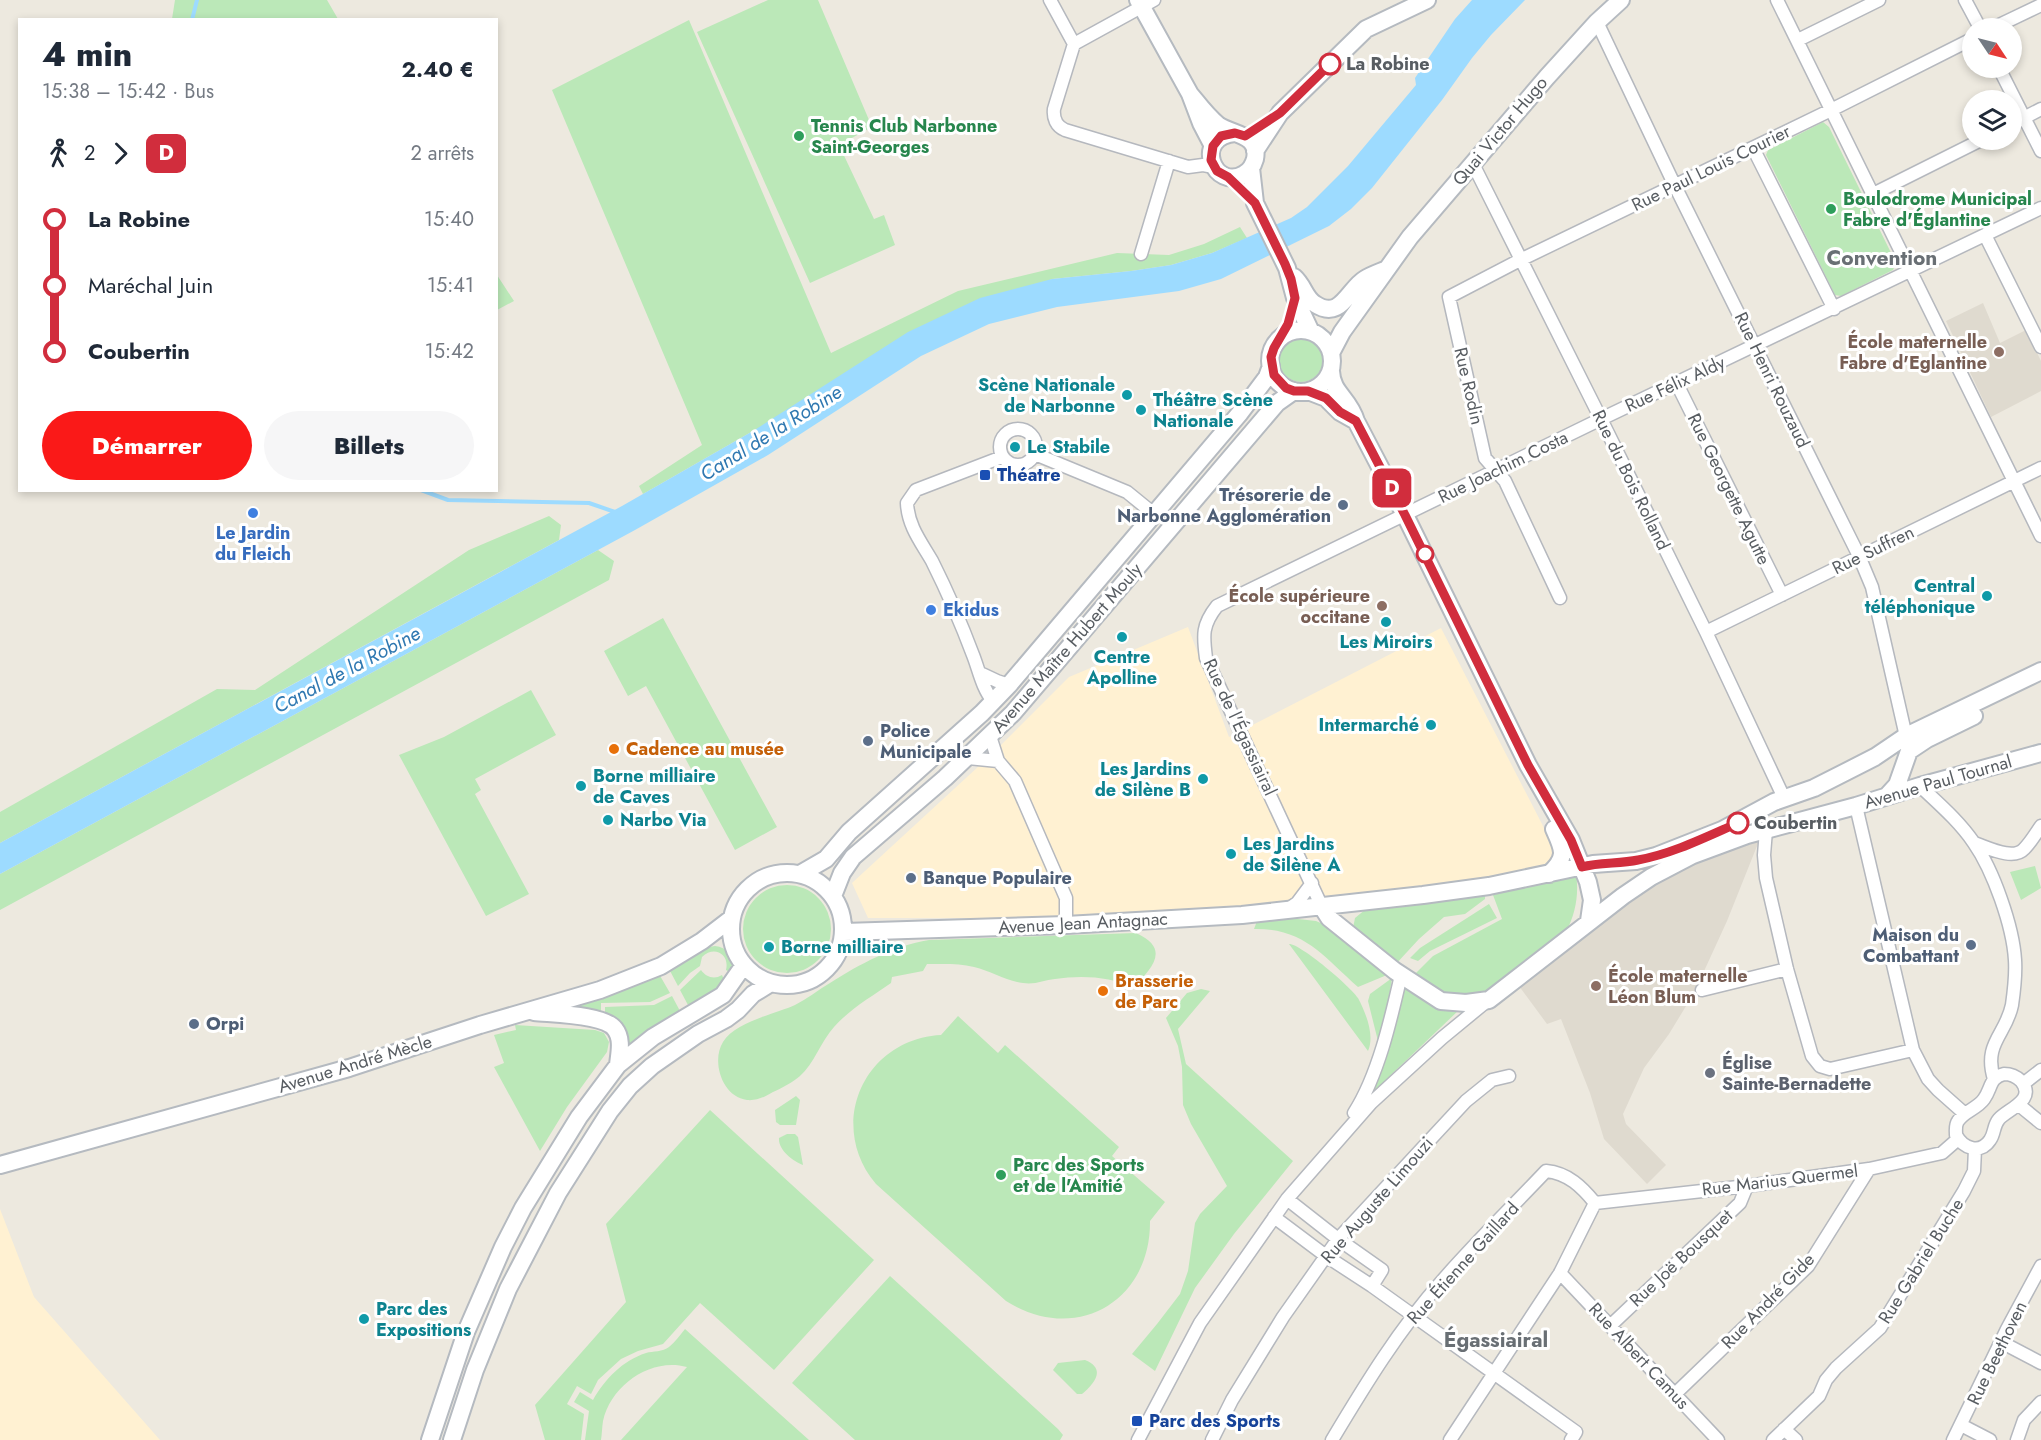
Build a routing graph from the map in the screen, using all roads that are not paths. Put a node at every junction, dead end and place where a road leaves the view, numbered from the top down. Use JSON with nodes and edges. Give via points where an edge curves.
{"nodes":[{"id":1,"x":1050,"y":0,"type":"edge"},
{"id":2,"x":1427,"y":0,"type":"edge"},
{"id":3,"x":1621,"y":0,"type":"edge"},
{"id":4,"x":1778,"y":0,"type":"edge"},
{"id":5,"x":1879,"y":0,"type":"edge"},
{"id":6,"x":1965,"y":0,"type":"edge"},
{"id":7,"x":1144,"y":2,"type":"edge"},
{"id":8,"x":2041,"y":5,"type":"edge"},
{"id":9,"x":1975,"y":18,"type":"edge"},
{"id":10,"x":2014,"y":18,"type":"edge"},
{"id":11,"x":1597,"y":22,"type":"junction"},
{"id":12,"x":1798,"y":40,"type":"junction"},
{"id":13,"x":1074,"y":44,"type":"junction"},
{"id":14,"x":1962,"y":44,"type":"edge"},
{"id":15,"x":2004,"y":78,"type":"edge"},
{"id":16,"x":1190,"y":94,"type":"junction"},
{"id":17,"x":2041,"y":109,"type":"edge"},
{"id":18,"x":1831,"y":110,"type":"junction"},
{"id":19,"x":1280,"y":113,"type":"junction"},
{"id":20,"x":2024,"y":117,"type":"junction"},
{"id":21,"x":1240,"y":135,"type":"junction"},
{"id":22,"x":1213,"y":146,"type":"junction"},
{"id":23,"x":1753,"y":148,"type":"junction"},
{"id":24,"x":1962,"y":150,"type":"edge"},
{"id":25,"x":1255,"y":151,"type":"junction"},
{"id":26,"x":2041,"y":151,"type":"edge"},
{"id":27,"x":1169,"y":161,"type":"junction"},
{"id":28,"x":1473,"y":164,"type":"junction"},
{"id":29,"x":1251,"y":168,"type":"junction"},
{"id":30,"x":1221,"y":172,"type":"junction"},
{"id":31,"x":1675,"y":186,"type":"junction"},
{"id":32,"x":1873,"y":194,"type":"junction"},
{"id":33,"x":2041,"y":208,"type":"edge"},
{"id":34,"x":1259,"y":210,"type":"junction"},
{"id":35,"x":1985,"y":235,"type":"junction"},
{"id":36,"x":1141,"y":254,"type":"dead end"},
{"id":37,"x":1520,"y":260,"type":"junction"},
{"id":38,"x":1287,"y":268,"type":"junction"},
{"id":39,"x":1388,"y":269,"type":"junction"},
{"id":40,"x":1910,"y":272,"type":"junction"},
{"id":41,"x":1449,"y":297,"type":"joint"},
{"id":42,"x":1295,"y":298,"type":"junction"},
{"id":43,"x":1834,"y":309,"type":"junction"},
{"id":44,"x":1312,"y":331,"type":"junction"},
{"id":45,"x":1278,"y":341,"type":"junction"},
{"id":46,"x":1755,"y":346,"type":"junction"},
{"id":47,"x":2041,"y":346,"type":"edge"},
{"id":48,"x":1331,"y":353,"type":"junction"},
{"id":49,"x":1271,"y":366,"type":"junction"},
{"id":50,"x":1330,"y":371,"type":"junction"},
{"id":51,"x":1677,"y":384,"type":"junction"},
{"id":52,"x":1301,"y":391,"type":"junction"},
{"id":53,"x":1601,"y":419,"type":"junction"},
{"id":54,"x":1356,"y":421,"type":"junction"},
{"id":55,"x":1035,"y":454,"type":"junction"},
{"id":56,"x":1002,"y":457,"type":"junction"},
{"id":57,"x":2041,"y":468,"type":"edge"},
{"id":58,"x":1497,"y":471,"type":"junction"},
{"id":59,"x":2014,"y":481,"type":"junction"},
{"id":60,"x":1154,"y":514,"type":"junction"},
{"id":61,"x":1405,"y":515,"type":"junction"},
{"id":62,"x":2041,"y":536,"type":"edge"},
{"id":63,"x":1859,"y":556,"type":"junction"},
{"id":64,"x":1782,"y":595,"type":"junction"},
{"id":65,"x":1560,"y":598,"type":"dead end"},
{"id":66,"x":1706,"y":632,"type":"junction"},
{"id":67,"x":2041,"y":671,"type":"edge"},
{"id":68,"x":980,"y":673,"type":"junction"},
{"id":69,"x":2041,"y":682,"type":"edge"},
{"id":70,"x":1009,"y":685,"type":"junction"},
{"id":71,"x":993,"y":701,"type":"junction"},
{"id":72,"x":990,"y":736,"type":"junction"},
{"id":73,"x":1907,"y":743,"type":"junction"},
{"id":74,"x":2041,"y":753,"type":"edge"},
{"id":75,"x":1875,"y":757,"type":"junction"},
{"id":76,"x":968,"y":758,"type":"junction"},
{"id":77,"x":998,"y":761,"type":"junction"},
{"id":78,"x":1902,"y":774,"type":"junction"},
{"id":79,"x":1538,"y":783,"type":"junction"},
{"id":80,"x":1920,"y":786,"type":"junction"},
{"id":81,"x":1887,"y":796,"type":"junction"},
{"id":82,"x":1784,"y":798,"type":"junction"},
{"id":83,"x":1856,"y":806,"type":"junction"},
{"id":84,"x":2041,"y":826,"type":"edge"},
{"id":85,"x":1766,"y":830,"type":"junction"},
{"id":86,"x":1974,"y":843,"type":"junction"},
{"id":87,"x":1581,"y":865,"type":"junction"},
{"id":88,"x":800,"y":874,"type":"junction"},
{"id":89,"x":1549,"y":874,"type":"junction"},
{"id":90,"x":1312,"y":884,"type":"junction"},
{"id":91,"x":833,"y":896,"type":"junction"},
{"id":92,"x":1358,"y":902,"type":"junction"},
{"id":93,"x":1322,"y":907,"type":"junction"},
{"id":94,"x":1287,"y":910,"type":"junction"},
{"id":95,"x":732,"y":918,"type":"junction"},
{"id":96,"x":1589,"y":921,"type":"junction"},
{"id":97,"x":1066,"y":925,"type":"junction"},
{"id":98,"x":844,"y":932,"type":"junction"},
{"id":99,"x":1352,"y":937,"type":"junction"},
{"id":100,"x":702,"y":941,"type":"junction"},
{"id":101,"x":733,"y":941,"type":"junction"},
{"id":102,"x":744,"y":965,"type":"junction"},
{"id":103,"x":1787,"y":969,"type":"junction"},
{"id":104,"x":1401,"y":975,"type":"junction"},
{"id":105,"x":771,"y":983,"type":"junction"},
{"id":106,"x":1702,"y":990,"type":"dead end"},
{"id":107,"x":1489,"y":999,"type":"junction"},
{"id":108,"x":528,"y":1012,"type":"junction"},
{"id":109,"x":1913,"y":1050,"type":"junction"},
{"id":110,"x":618,"y":1065,"type":"junction"},
{"id":111,"x":2041,"y":1070,"type":"edge"},
{"id":112,"x":1509,"y":1076,"type":"dead end"},
{"id":113,"x":1994,"y":1079,"type":"junction"},
{"id":114,"x":2023,"y":1084,"type":"junction"},
{"id":115,"x":2019,"y":1105,"type":"junction"},
{"id":116,"x":1965,"y":1114,"type":"junction"},
{"id":117,"x":2041,"y":1123,"type":"edge"},
{"id":118,"x":1958,"y":1139,"type":"junction"},
{"id":119,"x":1333,"y":1148,"type":"junction"},
{"id":120,"x":1975,"y":1149,"type":"junction"},
{"id":121,"x":0,"y":1166,"type":"edge"},
{"id":122,"x":1869,"y":1169,"type":"junction"},
{"id":123,"x":1747,"y":1186,"type":"junction"},
{"id":124,"x":1287,"y":1199,"type":"junction"},
{"id":125,"x":1595,"y":1203,"type":"junction"},
{"id":126,"x":1274,"y":1217,"type":"junction"},
{"id":127,"x":1338,"y":1239,"type":"junction"},
{"id":128,"x":1326,"y":1256,"type":"junction"},
{"id":129,"x":2041,"y":1266,"type":"edge"},
{"id":130,"x":1560,"y":1273,"type":"junction"},
{"id":131,"x":1372,"y":1286,"type":"junction"},
{"id":132,"x":1414,"y":1315,"type":"junction"},
{"id":133,"x":1610,"y":1326,"type":"junction"},
{"id":134,"x":2001,"y":1342,"type":"junction"},
{"id":135,"x":2041,"y":1363,"type":"edge"},
{"id":136,"x":1494,"y":1373,"type":"junction"},
{"id":137,"x":1675,"y":1394,"type":"junction"},
{"id":138,"x":2041,"y":1402,"type":"edge"},
{"id":139,"x":1961,"y":1425,"type":"junction"},
{"id":140,"x":1784,"y":1429,"type":"junction"},
{"id":141,"x":1574,"y":1436,"type":"edge"},
{"id":142,"x":430,"y":1440,"type":"edge"},
{"id":143,"x":452,"y":1440,"type":"edge"},
{"id":144,"x":1138,"y":1440,"type":"edge"},
{"id":145,"x":1212,"y":1440,"type":"edge"},
{"id":146,"x":1332,"y":1440,"type":"edge"},
{"id":147,"x":1450,"y":1440,"type":"edge"},
{"id":148,"x":1718,"y":1440,"type":"edge"},
{"id":149,"x":1773,"y":1440,"type":"edge"},
{"id":150,"x":1796,"y":1440,"type":"edge"},
{"id":151,"x":1953,"y":1440,"type":"edge"},
{"id":152,"x":1990,"y":1440,"type":"edge"},
{"id":153,"x":2017,"y":1440,"type":"edge"}],
"edges":[{"from":1,"to":13,"type":"street"},
{"from":2,"to":19,"type":"main road","via":[[1366,29]]},
{"from":3,"to":11,"type":"main road","name":"Quai Victor Hugo"},
{"from":4,"to":12,"type":"street"},
{"from":5,"to":12,"type":"street"},
{"from":6,"to":9,"type":"street"},
{"from":7,"to":13,"type":"street"},
{"from":7,"to":16,"type":"main road"},
{"from":8,"to":10,"type":"street"},
{"from":11,"to":28,"type":"main road","name":"Quai Victor Hugo"},
{"from":11,"to":31,"type":"street","name":"Rue Henri Rouzaud"},
{"from":12,"to":18,"type":"street"},
{"from":13,"to":27,"type":"street","via":[[1054,109],[1056,123],[1065,130]]},
{"from":14,"to":18,"type":"street","name":"Rue Paul Louis Courier"},
{"from":15,"to":20,"type":"street"},
{"from":16,"to":21,"type":"main road","via":[[1210,118]]},
{"from":16,"to":22,"type":"main road"},
{"from":17,"to":20,"type":"street"},
{"from":18,"to":23,"type":"street","name":"Rue Paul Louis Courier"},
{"from":18,"to":32,"type":"street"},
{"from":19,"to":21,"type":"main road"},
{"from":19,"to":25,"type":"main road"},
{"from":20,"to":26,"type":"street"},
{"from":21,"to":22,"type":"main road","via":[[1221,136]]},
{"from":21,"to":25,"type":"main road","via":[[1251,142]]},
{"from":22,"to":30,"type":"main road","via":[[1211,156]]},
{"from":23,"to":31,"type":"street","name":"Rue Paul Louis Courier"},
{"from":23,"to":43,"type":"street"},
{"from":24,"to":32,"type":"street"},
{"from":25,"to":29,"type":"main road"},
{"from":27,"to":30,"type":"street","via":[[1191,167],[1203,165]]},
{"from":27,"to":36,"type":"street"},
{"from":28,"to":37,"type":"street","name":"Rue du Bois Rolland"},
{"from":28,"to":39,"type":"main road","name":"Quai Victor Hugo","via":[[1410,237]]},
{"from":29,"to":30,"type":"main road","via":[[1240,176]]},
{"from":29,"to":34,"type":"main road"},
{"from":30,"to":34,"type":"main road"},
{"from":31,"to":37,"type":"street","name":"Rue Paul Louis Courier"},
{"from":31,"to":46,"type":"street","name":"Rue Henri Rouzaud"},
{"from":32,"to":40,"type":"street"},
{"from":33,"to":35,"type":"street","name":"Rue Félix Aldy"},
{"from":34,"to":38,"type":"main road"},
{"from":35,"to":40,"type":"street","name":"Rue Félix Aldy"},
{"from":35,"to":47,"type":"street"},
{"from":37,"to":41,"type":"street","name":"Rue Paul Louis Courier"},
{"from":37,"to":53,"type":"street","name":"Rue du Bois Rolland"},
{"from":38,"to":39,"type":"main road","via":[[1313,303],[1327,308],[1344,302],[1363,279]]},
{"from":38,"to":42,"type":"main road"},
{"from":39,"to":44,"type":"main road","name":"Quai Victor Hugo","via":[[1335,325]]},
{"from":39,"to":48,"type":"main road","name":"Quai Victor Hugo","via":[[1341,332]]},
{"from":40,"to":43,"type":"street","name":"Rue Félix Aldy"},
{"from":40,"to":59,"type":"street"},
{"from":41,"to":58,"type":"street","name":"Rue Rodin","via":[[1485,458]]},
{"from":42,"to":44,"type":"main road"},
{"from":42,"to":45,"type":"main road","via":[[1289,322]]},
{"from":43,"to":46,"type":"street","name":"Rue Félix Aldy"},
{"from":44,"to":45,"type":"main road","via":[[1292,332]]},
{"from":44,"to":48,"type":"main road"},
{"from":45,"to":49,"type":"main road"},
{"from":46,"to":51,"type":"street","name":"Rue Félix Aldy"},
{"from":46,"to":63,"type":"street","name":"Rue Henri Rouzaud"},
{"from":48,"to":50,"type":"main road"},
{"from":49,"to":52,"type":"main road","via":[[1279,382]]},
{"from":49,"to":60,"type":"main road","name":"Avenue Maître Hubert Mouly","via":[[1240,413]]},
{"from":50,"to":52,"type":"main road","via":[[1317,387]]},
{"from":50,"to":54,"type":"main road","via":[[1331,382],[1353,408]]},
{"from":51,"to":53,"type":"street","name":"Rue Félix Aldy"},
{"from":51,"to":64,"type":"street","name":"Rue Georgette Agutte"},
{"from":52,"to":54,"type":"main road","via":[[1326,398]]},
{"from":52,"to":72,"type":"main road","name":"Avenue Maître Hubert Mouly","via":[[1277,403],[1046,676]]},
{"from":53,"to":58,"type":"street","name":"Rue Joachim Costa"},
{"from":53,"to":66,"type":"street","name":"Rue du Bois Rolland"},
{"from":54,"to":61,"type":"main road"},
{"from":55,"to":56,"type":"street","via":[[1016,465]]},
{"from":55,"to":56,"type":"street","via":[[1033,436],[1018,428],[1007,431],[1001,439]]},
{"from":55,"to":60,"type":"street","via":[[1126,492]]},
{"from":56,"to":68,"type":"street","via":[[916,490],[906,502],[916,535],[932,561]]},
{"from":57,"to":59,"type":"street","name":"Rue Suffren"},
{"from":58,"to":61,"type":"street","name":"Rue Joachim Costa"},
{"from":58,"to":65,"type":"street","name":"Rue Rodin"},
{"from":59,"to":62,"type":"street"},
{"from":59,"to":63,"type":"street","name":"Rue Suffren"},
{"from":60,"to":70,"type":"main road","name":"Avenue Maître Hubert Mouly"},
{"from":61,"to":79,"type":"main road"},
{"from":61,"to":90,"type":"street","name":"Rue de l'Égassiairal","via":[[1217,606],[1208,618],[1203,636],[1206,658]]},
{"from":63,"to":64,"type":"street","name":"Rue Suffren"},
{"from":63,"to":73,"type":"street","name":"Rue Henri Rouzaud","via":[[1872,587]]},
{"from":64,"to":66,"type":"street","name":"Rue Suffren"},
{"from":66,"to":82,"type":"street","name":"Rue du Bois Rolland"},
{"from":67,"to":73,"type":"main road"},
{"from":68,"to":70,"type":"street"},
{"from":68,"to":71,"type":"street"},
{"from":69,"to":73,"type":"main road","via":[[1927,739]]},
{"from":70,"to":71,"type":"main road","name":"Avenue Maître Hubert Mouly"},
{"from":71,"to":88,"type":"main road","name":"Avenue Maître Hubert Mouly","via":[[849,832],[826,859]]},
{"from":72,"to":76,"type":"main road","name":"Avenue Maître Hubert Mouly"},
{"from":72,"to":77,"type":"street"},
{"from":73,"to":75,"type":"main road","name":"Avenue Jean Antagnac"},
{"from":73,"to":78,"type":"main road"},
{"from":74,"to":80,"type":"main road","name":"Avenue Paul Tournal"},
{"from":75,"to":78,"type":"main road","via":[[1889,757],[1899,765]]},
{"from":75,"to":82,"type":"main road","name":"Avenue Jean Antagnac","via":[[1814,788]]},
{"from":76,"to":77,"type":"street"},
{"from":76,"to":91,"type":"main road","name":"Avenue Maître Hubert Mouly","via":[[854,857]]},
{"from":77,"to":97,"type":"street","via":[[1015,781],[1066,898]]},
{"from":78,"to":81,"type":"main road"},
{"from":79,"to":87,"type":"main road"},
{"from":79,"to":89,"type":"main road","via":[[1563,853],[1559,865]]},
{"from":80,"to":81,"type":"main road","name":"Avenue Paul Tournal"},
{"from":80,"to":86,"type":"street"},
{"from":81,"to":83,"type":"main road","name":"Avenue Paul Tournal"},
{"from":82,"to":87,"type":"main road","name":"Avenue Jean Antagnac","via":[[1722,830],[1656,856]]},
{"from":83,"to":85,"type":"main road","name":"Avenue Paul Tournal"},
{"from":83,"to":109,"type":"street"},
{"from":84,"to":86,"type":"street","via":[[2017,854]]},
{"from":85,"to":96,"type":"main road","name":"Avenue Paul Tournal","via":[[1693,855],[1651,877]]},
{"from":85,"to":103,"type":"street","via":[[1766,878]]},
{"from":86,"to":113,"type":"street","via":[[1993,879],[2015,959],[2011,1009],[1991,1050]]},
{"from":87,"to":89,"type":"main road","name":"Avenue Jean Antagnac"},
{"from":87,"to":96,"type":"main road","via":[[1592,900]]},
{"from":88,"to":91,"type":"main road","via":[[824,886]]},
{"from":88,"to":95,"type":"main road","via":[[774,874],[756,883],[740,899]]},
{"from":89,"to":92,"type":"main road","name":"Avenue Jean Antagnac","via":[[1489,886]]},
{"from":90,"to":92,"type":"street","via":[[1334,898]]},
{"from":90,"to":93,"type":"street","name":"Rue de l'Égassiairal"},
{"from":90,"to":94,"type":"street"},
{"from":91,"to":98,"type":"main road"},
{"from":92,"to":93,"type":"main road","name":"Avenue Jean Antagnac"},
{"from":92,"to":99,"type":"main road","via":[[1347,925]]},
{"from":93,"to":94,"type":"main road","name":"Avenue Jean Antagnac"},
{"from":93,"to":99,"type":"main road"},
{"from":94,"to":97,"type":"main road","name":"Avenue Jean Antagnac"},
{"from":95,"to":100,"type":"main road","name":"Avenue André Mècle"},
{"from":95,"to":101,"type":"main road"},
{"from":96,"to":107,"type":"main road","name":"Avenue Paul Tournal"},
{"from":97,"to":98,"type":"main road","name":"Avenue Jean Antagnac"},
{"from":98,"to":105,"type":"main road","via":[[832,963],[819,975],[804,983]]},
{"from":99,"to":104,"type":"main road"},
{"from":100,"to":101,"type":"main road"},
{"from":100,"to":108,"type":"main road","name":"Avenue André Mècle","via":[[632,979]]},
{"from":101,"to":102,"type":"main road"},
{"from":102,"to":105,"type":"main road"},
{"from":102,"to":110,"type":"main road","via":[[723,995],[653,1037]]},
{"from":103,"to":106,"type":"street"},
{"from":103,"to":109,"type":"street","via":[[1812,1056],[1820,1066],[1830,1069]]},
{"from":104,"to":107,"type":"main road","via":[[1441,1001],[1466,1003]]},
{"from":104,"to":119,"type":"street","via":[[1364,1097]]},
{"from":105,"to":143,"type":"main road","via":[[726,1019],[652,1066],[610,1111],[558,1192],[508,1289]]},
{"from":107,"to":119,"type":"street","via":[[1371,1103]]},
{"from":108,"to":110,"type":"main road","via":[[605,1021],[616,1029],[620,1042]]},
{"from":108,"to":121,"type":"main road","name":"Avenue André Mècle","via":[[349,1068]]},
{"from":109,"to":116,"type":"street","via":[[1928,1079]]},
{"from":110,"to":142,"type":"main road","via":[[579,1117],[508,1237],[466,1332]]},
{"from":111,"to":114,"type":"street"},
{"from":112,"to":127,"type":"street","name":"Rue Auguste Limouzi","via":[[1492,1080],[1466,1101]]},
{"from":113,"to":114,"type":"street","via":[[2009,1074]]},
{"from":113,"to":116,"type":"street","via":[[1986,1098]]},
{"from":114,"to":115,"type":"street","via":[[2024,1097]]},
{"from":115,"to":117,"type":"street"},
{"from":115,"to":120,"type":"street","via":[[1994,1125],[1988,1143]]},
{"from":116,"to":118,"type":"street","via":[[1956,1125]]},
{"from":118,"to":120,"type":"street"},
{"from":118,"to":122,"type":"street","name":"Rue Marius Quermel","via":[[1942,1153]]},
{"from":119,"to":124,"type":"street"},
{"from":120,"to":140,"type":"street","name":"Rue Gabriel Buche","via":[[1974,1171],[1964,1191],[1880,1328],[1836,1368],[1819,1396]]},
{"from":122,"to":123,"type":"street","name":"Rue Marius Quermel"},
{"from":122,"to":137,"type":"street","name":"Rue André Gide","via":[[1808,1266]]},
{"from":123,"to":125,"type":"street","name":"Rue Marius Quermel"},
{"from":123,"to":133,"type":"street","name":"Rue Joë Bousquet","via":[[1740,1203]]},
{"from":124,"to":126,"type":"street"},
{"from":124,"to":127,"type":"street"},
{"from":125,"to":130,"type":"street"},
{"from":125,"to":132,"type":"street","name":"Rue Étienne Gaillard","via":[[1583,1187],[1559,1172],[1546,1171]]},
{"from":126,"to":128,"type":"street"},
{"from":126,"to":144,"type":"street","via":[[1200,1323]]},
{"from":127,"to":128,"type":"street","name":"Rue Auguste Limouzi"},
{"from":127,"to":131,"type":"street","via":[[1382,1270]]},
{"from":128,"to":131,"type":"street"},
{"from":128,"to":145,"type":"street","name":"Rue Auguste Limouzi","via":[[1283,1317]]},
{"from":129,"to":134,"type":"street","name":"Rue Beethoven"},
{"from":130,"to":133,"type":"street","name":"Rue Albert Camus"},
{"from":130,"to":136,"type":"street"},
{"from":131,"to":132,"type":"street"},
{"from":132,"to":136,"type":"street"},
{"from":132,"to":146,"type":"street","name":"Rue Étienne Gaillard"},
{"from":133,"to":137,"type":"street","name":"Rue Albert Camus"},
{"from":134,"to":135,"type":"street"},
{"from":134,"to":139,"type":"street","name":"Rue Beethoven"},
{"from":136,"to":141,"type":"street"},
{"from":136,"to":147,"type":"street"},
{"from":137,"to":148,"type":"street","name":"Rue Albert Camus"},
{"from":138,"to":153,"type":"street","via":[[2025,1420]]},
{"from":139,"to":151,"type":"street","name":"Rue Beethoven"},
{"from":139,"to":152,"type":"street"},
{"from":140,"to":149,"type":"street","name":"Rue Gabriel Buche"},
{"from":140,"to":150,"type":"street"}]}
